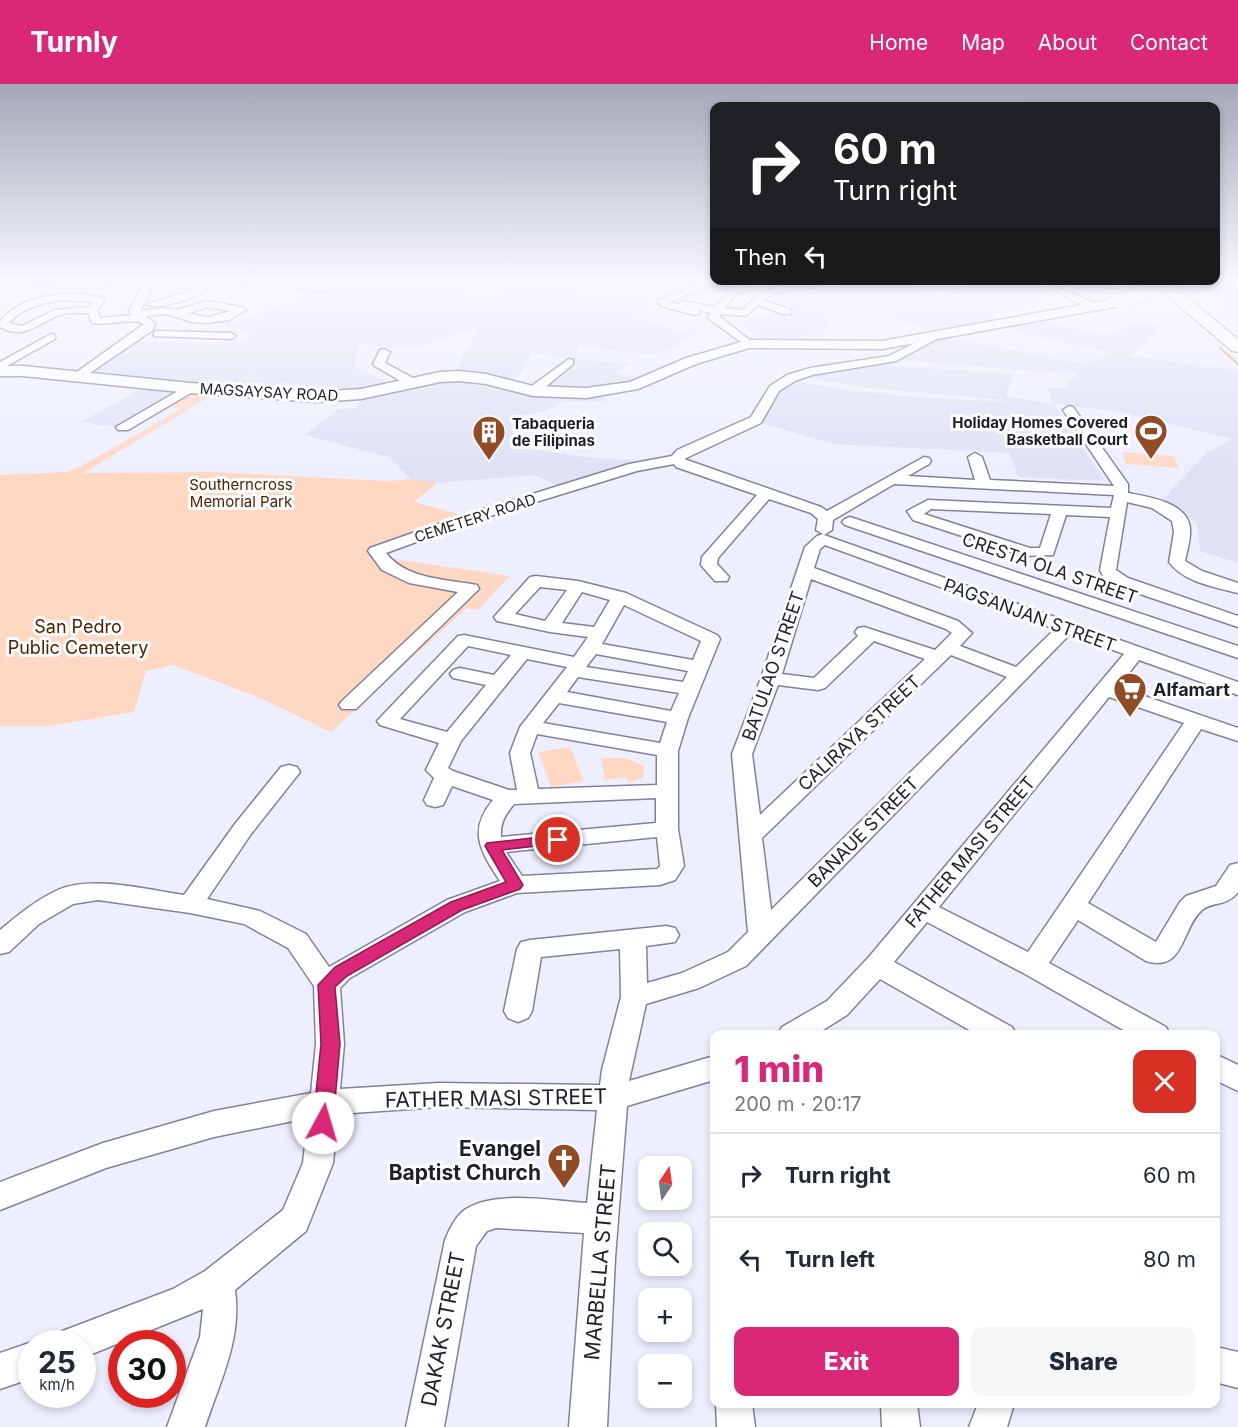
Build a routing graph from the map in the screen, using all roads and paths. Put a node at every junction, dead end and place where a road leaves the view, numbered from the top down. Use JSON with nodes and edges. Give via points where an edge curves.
{"nodes":[{"id":1,"x":36,"y":346,"type":"edge"},
{"id":2,"x":130,"y":346,"type":"edge"},
{"id":3,"x":742,"y":346,"type":"edge"},
{"id":4,"x":854,"y":346,"type":"edge"},
{"id":5,"x":877,"y":346,"type":"edge"},
{"id":6,"x":917,"y":346,"type":"edge"},
{"id":7,"x":384,"y":352,"type":"dead end"},
{"id":8,"x":569,"y":362,"type":"dead end"},
{"id":9,"x":0,"y":369,"type":"edge"},
{"id":10,"x":78,"y":377,"type":"junction"},
{"id":11,"x":413,"y":383,"type":"junction"},
{"id":12,"x":190,"y":388,"type":"junction"},
{"id":13,"x":533,"y":391,"type":"junction"},
{"id":14,"x":1069,"y":410,"type":"dead end"},
{"id":15,"x":123,"y":427,"type":"dead end"},
{"id":16,"x":975,"y":457,"type":"dead end"},
{"id":17,"x":677,"y":459,"type":"junction"},
{"id":18,"x":924,"y":461,"type":"dead end"},
{"id":19,"x":891,"y":480,"type":"junction"},
{"id":20,"x":984,"y":485,"type":"junction"},
{"id":21,"x":766,"y":494,"type":"junction"},
{"id":22,"x":1121,"y":494,"type":"junction"},
{"id":23,"x":1060,"y":510,"type":"junction"},
{"id":24,"x":1118,"y":513,"type":"junction"},
{"id":25,"x":826,"y":518,"type":"junction"},
{"id":26,"x":850,"y":522,"type":"dead end"},
{"id":27,"x":823,"y":539,"type":"junction"},
{"id":28,"x":806,"y":571,"type":"junction"},
{"id":29,"x":721,"y":577,"type":"dead end"},
{"id":30,"x":578,"y":586,"type":"junction"},
{"id":31,"x":1238,"y":588,"type":"edge"},
{"id":32,"x":620,"y":597,"type":"junction"},
{"id":33,"x":1238,"y":622,"type":"edge"},
{"id":34,"x":550,"y":627,"type":"junction"},
{"id":35,"x":1067,"y":627,"type":"junction"},
{"id":36,"x":595,"y":640,"type":"junction"},
{"id":37,"x":522,"y":652,"type":"junction"},
{"id":38,"x":1238,"y":652,"type":"edge"},
{"id":39,"x":944,"y":653,"type":"junction"},
{"id":40,"x":1135,"y":653,"type":"junction"},
{"id":41,"x":700,"y":667,"type":"junction"},
{"id":42,"x":577,"y":668,"type":"junction"},
{"id":43,"x":460,"y":674,"type":"dead end"},
{"id":44,"x":1020,"y":675,"type":"junction"},
{"id":45,"x":771,"y":678,"type":"junction"},
{"id":46,"x":498,"y":682,"type":"junction"},
{"id":47,"x":691,"y":689,"type":"junction"},
{"id":48,"x":1106,"y":689,"type":"junction"},
{"id":49,"x":1238,"y":689,"type":"edge"},
{"id":50,"x":554,"y":696,"type":"junction"},
{"id":51,"x":349,"y":705,"type":"dead end"},
{"id":52,"x":678,"y":718,"type":"junction"},
{"id":53,"x":1196,"y":721,"type":"junction"},
{"id":54,"x":530,"y":727,"type":"junction"},
{"id":55,"x":1238,"y":735,"type":"edge"},
{"id":56,"x":451,"y":740,"type":"junction"},
{"id":57,"x":668,"y":751,"type":"junction"},
{"id":58,"x":289,"y":772,"type":"dead end"},
{"id":59,"x":445,"y":776,"type":"junction"},
{"id":60,"x":667,"y":791,"type":"junction"},
{"id":61,"x":518,"y":797,"type":"junction"},
{"id":62,"x":435,"y":800,"type":"dead end"},
{"id":63,"x":667,"y":829,"type":"junction"},
{"id":64,"x":751,"y":836,"type":"junction"},
{"id":65,"x":492,"y":846,"type":"junction"},
{"id":66,"x":1238,"y":871,"type":"edge"},
{"id":67,"x":515,"y":885,"type":"junction"},
{"id":68,"x":190,"y":904,"type":"junction"},
{"id":69,"x":1074,"y":906,"type":"junction"},
{"id":70,"x":922,"y":909,"type":"junction"},
{"id":71,"x":761,"y":933,"type":"junction"},
{"id":72,"x":666,"y":935,"type":"dead end"},
{"id":73,"x":633,"y":940,"type":"junction"},
{"id":74,"x":0,"y":945,"type":"edge"},
{"id":75,"x":877,"y":965,"type":"junction"},
{"id":76,"x":1034,"y":967,"type":"junction"},
{"id":77,"x":327,"y":985,"type":"junction"},
{"id":78,"x":634,"y":998,"type":"junction"},
{"id":79,"x":518,"y":1011,"type":"dead end"},
{"id":80,"x":800,"y":1030,"type":"edge"},
{"id":81,"x":993,"y":1030,"type":"edge"},
{"id":82,"x":1147,"y":1030,"type":"edge"},
{"id":83,"x":710,"y":1069,"type":"edge"},
{"id":84,"x":1220,"y":1069,"type":"edge"},
{"id":85,"x":1238,"y":1079,"type":"edge"},
{"id":86,"x":614,"y":1098,"type":"junction"},
{"id":87,"x":326,"y":1102,"type":"junction"},
{"id":88,"x":0,"y":1196,"type":"edge"},
{"id":89,"x":602,"y":1219,"type":"junction"},
{"id":90,"x":217,"y":1283,"type":"junction"},
{"id":91,"x":96,"y":1335,"type":"edge"},
{"id":92,"x":18,"y":1364,"type":"edge"},
{"id":93,"x":0,"y":1371,"type":"edge"},
{"id":94,"x":734,"y":1408,"type":"edge"},
{"id":95,"x":900,"y":1408,"type":"edge"},
{"id":96,"x":995,"y":1408,"type":"edge"},
{"id":97,"x":186,"y":1427,"type":"edge"},
{"id":98,"x":425,"y":1427,"type":"edge"},
{"id":99,"x":588,"y":1427,"type":"edge"},
{"id":100,"x":736,"y":1427,"type":"edge"},
{"id":101,"x":902,"y":1427,"type":"edge"},
{"id":102,"x":988,"y":1427,"type":"edge"}],
"edges":[{"from":1,"to":9,"type":"street"},
{"from":2,"to":10,"type":"street"},
{"from":3,"to":13,"type":"main road","name":"MAGSAYSAY ROAD","via":[[691,361],[624,389],[586,393]]},
{"from":4,"to":5,"type":"main road","name":"MAGSAYSAY ROAD"},
{"from":6,"to":17,"type":"street","via":[[892,359],[791,378],[774,389],[756,420],[682,453]]},
{"from":7,"to":11,"type":"street","via":[[379,364]]},
{"from":8,"to":13,"type":"street"},
{"from":9,"to":10,"type":"main road","name":"MAGSAYSAY ROAD"},
{"from":10,"to":12,"type":"main road","name":"MAGSAYSAY ROAD"},
{"from":11,"to":12,"type":"main road","name":"MAGSAYSAY ROAD","via":[[328,397]]},
{"from":11,"to":13,"type":"main road","name":"MAGSAYSAY ROAD","via":[[459,376]]},
{"from":12,"to":15,"type":"street"},
{"from":14,"to":22,"type":"street","via":[[1121,484]]},
{"from":16,"to":20,"type":"street"},
{"from":17,"to":21,"type":"street","via":[[681,464]]},
{"from":17,"to":51,"type":"street","name":"CEMETERY ROAD","via":[[634,467],[376,551],[388,567],[415,579],[471,590]]},
{"from":18,"to":19,"type":"street"},
{"from":19,"to":20,"type":"street"},
{"from":19,"to":25,"type":"street"},
{"from":20,"to":22,"type":"street"},
{"from":21,"to":25,"type":"street","via":[[816,510]]},
{"from":21,"to":29,"type":"street","via":[[710,557],[709,565]]},
{"from":22,"to":24,"type":"street"},
{"from":22,"to":31,"type":"street","via":[[1156,503],[1178,518],[1182,526],[1177,562],[1183,569]]},
{"from":23,"to":23,"type":"street","via":[[928,504],[915,511],[918,517],[1040,554],[1047,552]]},
{"from":23,"to":24,"type":"street"},
{"from":24,"to":33,"type":"street","via":[[1108,570],[1111,576]]},
{"from":25,"to":27,"type":"street","name":"BATULAO STREET"},
{"from":26,"to":38,"type":"street","name":"CRESTA OLA STREET"},
{"from":27,"to":28,"type":"street","name":"BATULAO STREET","via":[[813,547]]},
{"from":27,"to":35,"type":"street","name":"PAGSANJAN STREET"},
{"from":28,"to":39,"type":"street","name":"CALIRAYA STREET","via":[[961,630],[962,637]]},
{"from":28,"to":45,"type":"street","name":"BATULAO STREET"},
{"from":30,"to":32,"type":"street"},
{"from":30,"to":34,"type":"street"},
{"from":30,"to":34,"type":"street","via":[[536,581],[503,617]]},
{"from":32,"to":36,"type":"street"},
{"from":32,"to":41,"type":"street","via":[[711,639]]},
{"from":34,"to":36,"type":"street"},
{"from":35,"to":40,"type":"street","name":"PAGSANJAN STREET"},
{"from":35,"to":44,"type":"street","name":"BANAUE STREET"},
{"from":36,"to":41,"type":"street"},
{"from":36,"to":42,"type":"street"},
{"from":37,"to":42,"type":"street"},
{"from":37,"to":46,"type":"street"},
{"from":37,"to":56,"type":"street","via":[[464,640],[387,721]]},
{"from":39,"to":44,"type":"street"},
{"from":39,"to":45,"type":"street","via":[[867,634],[818,684]]},
{"from":39,"to":64,"type":"street","name":"CALIRAYA STREET"},
{"from":40,"to":48,"type":"street","name":"FATHER MASI STREET"},
{"from":40,"to":49,"type":"street","name":"PAGSANJAN STREET"},
{"from":41,"to":47,"type":"street"},
{"from":42,"to":47,"type":"street"},
{"from":42,"to":50,"type":"street"},
{"from":43,"to":46,"type":"street"},
{"from":44,"to":71,"type":"street","name":"BANAUE STREET"},
{"from":45,"to":64,"type":"street","name":"BATULAO STREET","via":[[742,754]]},
{"from":46,"to":56,"type":"street"},
{"from":47,"to":52,"type":"street"},
{"from":48,"to":53,"type":"street"},
{"from":48,"to":70,"type":"street","name":"FATHER MASI STREET"},
{"from":50,"to":52,"type":"street"},
{"from":50,"to":54,"type":"street"},
{"from":52,"to":57,"type":"street"},
{"from":53,"to":55,"type":"street"},
{"from":53,"to":69,"type":"street"},
{"from":54,"to":57,"type":"street"},
{"from":54,"to":61,"type":"street","via":[[520,753]]},
{"from":56,"to":59,"type":"street","via":[[437,770]]},
{"from":57,"to":60,"type":"street"},
{"from":58,"to":68,"type":"street"},
{"from":59,"to":61,"type":"street"},
{"from":59,"to":62,"type":"street"},
{"from":60,"to":61,"type":"street"},
{"from":60,"to":63,"type":"street"},
{"from":61,"to":65,"type":"street","via":[[492,816],[488,830]]},
{"from":63,"to":65,"type":"street"},
{"from":63,"to":67,"type":"street","via":[[672,866],[660,877]]},
{"from":64,"to":71,"type":"street","name":"BATULAO STREET"},
{"from":65,"to":67,"type":"street"},
{"from":66,"to":69,"type":"street","via":[[1226,893],[1196,902],[1188,909],[1161,953],[1155,954]]},
{"from":67,"to":77,"type":"street","via":[[456,906],[341,972]]},
{"from":68,"to":74,"type":"street","via":[[99,892],[66,896],[30,918]]},
{"from":68,"to":77,"type":"street","via":[[251,917],[297,941]]},
{"from":69,"to":76,"type":"street"},
{"from":70,"to":75,"type":"street","name":"FATHER MASI STREET"},
{"from":70,"to":76,"type":"street"},
{"from":71,"to":78,"type":"street","name":"BANAUE STREET","via":[[736,959],[690,981]]},
{"from":72,"to":73,"type":"street"},
{"from":73,"to":78,"type":"street","name":"MARBELLA STREET"},
{"from":73,"to":79,"type":"street","via":[[530,949]]},
{"from":75,"to":80,"type":"street","name":"FATHER MASI STREET","via":[[837,1008]]},
{"from":75,"to":81,"type":"street"},
{"from":76,"to":82,"type":"street"},
{"from":77,"to":87,"type":"street","via":[[330,1044]]},
{"from":78,"to":86,"type":"street","name":"MARBELLA STREET","via":[[616,1070]]},
{"from":83,"to":86,"type":"street","name":"FATHER MASI STREET"},
{"from":84,"to":85,"type":"street"},
{"from":86,"to":87,"type":"street","name":"FATHER MASI STREET","via":[[439,1095]]},
{"from":86,"to":89,"type":"street","name":"MARBELLA STREET"},
{"from":87,"to":88,"type":"street","name":"FATHER MASI STREET","via":[[214,1124],[103,1156]]},
{"from":87,"to":90,"type":"street","via":[[318,1163],[295,1220]]},
{"from":89,"to":98,"type":"street","name":"DAKAK STREET","via":[[496,1213],[476,1220],[460,1240]]},
{"from":89,"to":99,"type":"street","name":"MARBELLA STREET"},
{"from":90,"to":91,"type":"street","via":[[183,1302]]},
{"from":90,"to":97,"type":"street","via":[[220,1330]]},
{"from":92,"to":93,"type":"street"},
{"from":94,"to":100,"type":"street"},
{"from":95,"to":101,"type":"street"},
{"from":96,"to":102,"type":"street"}]}
